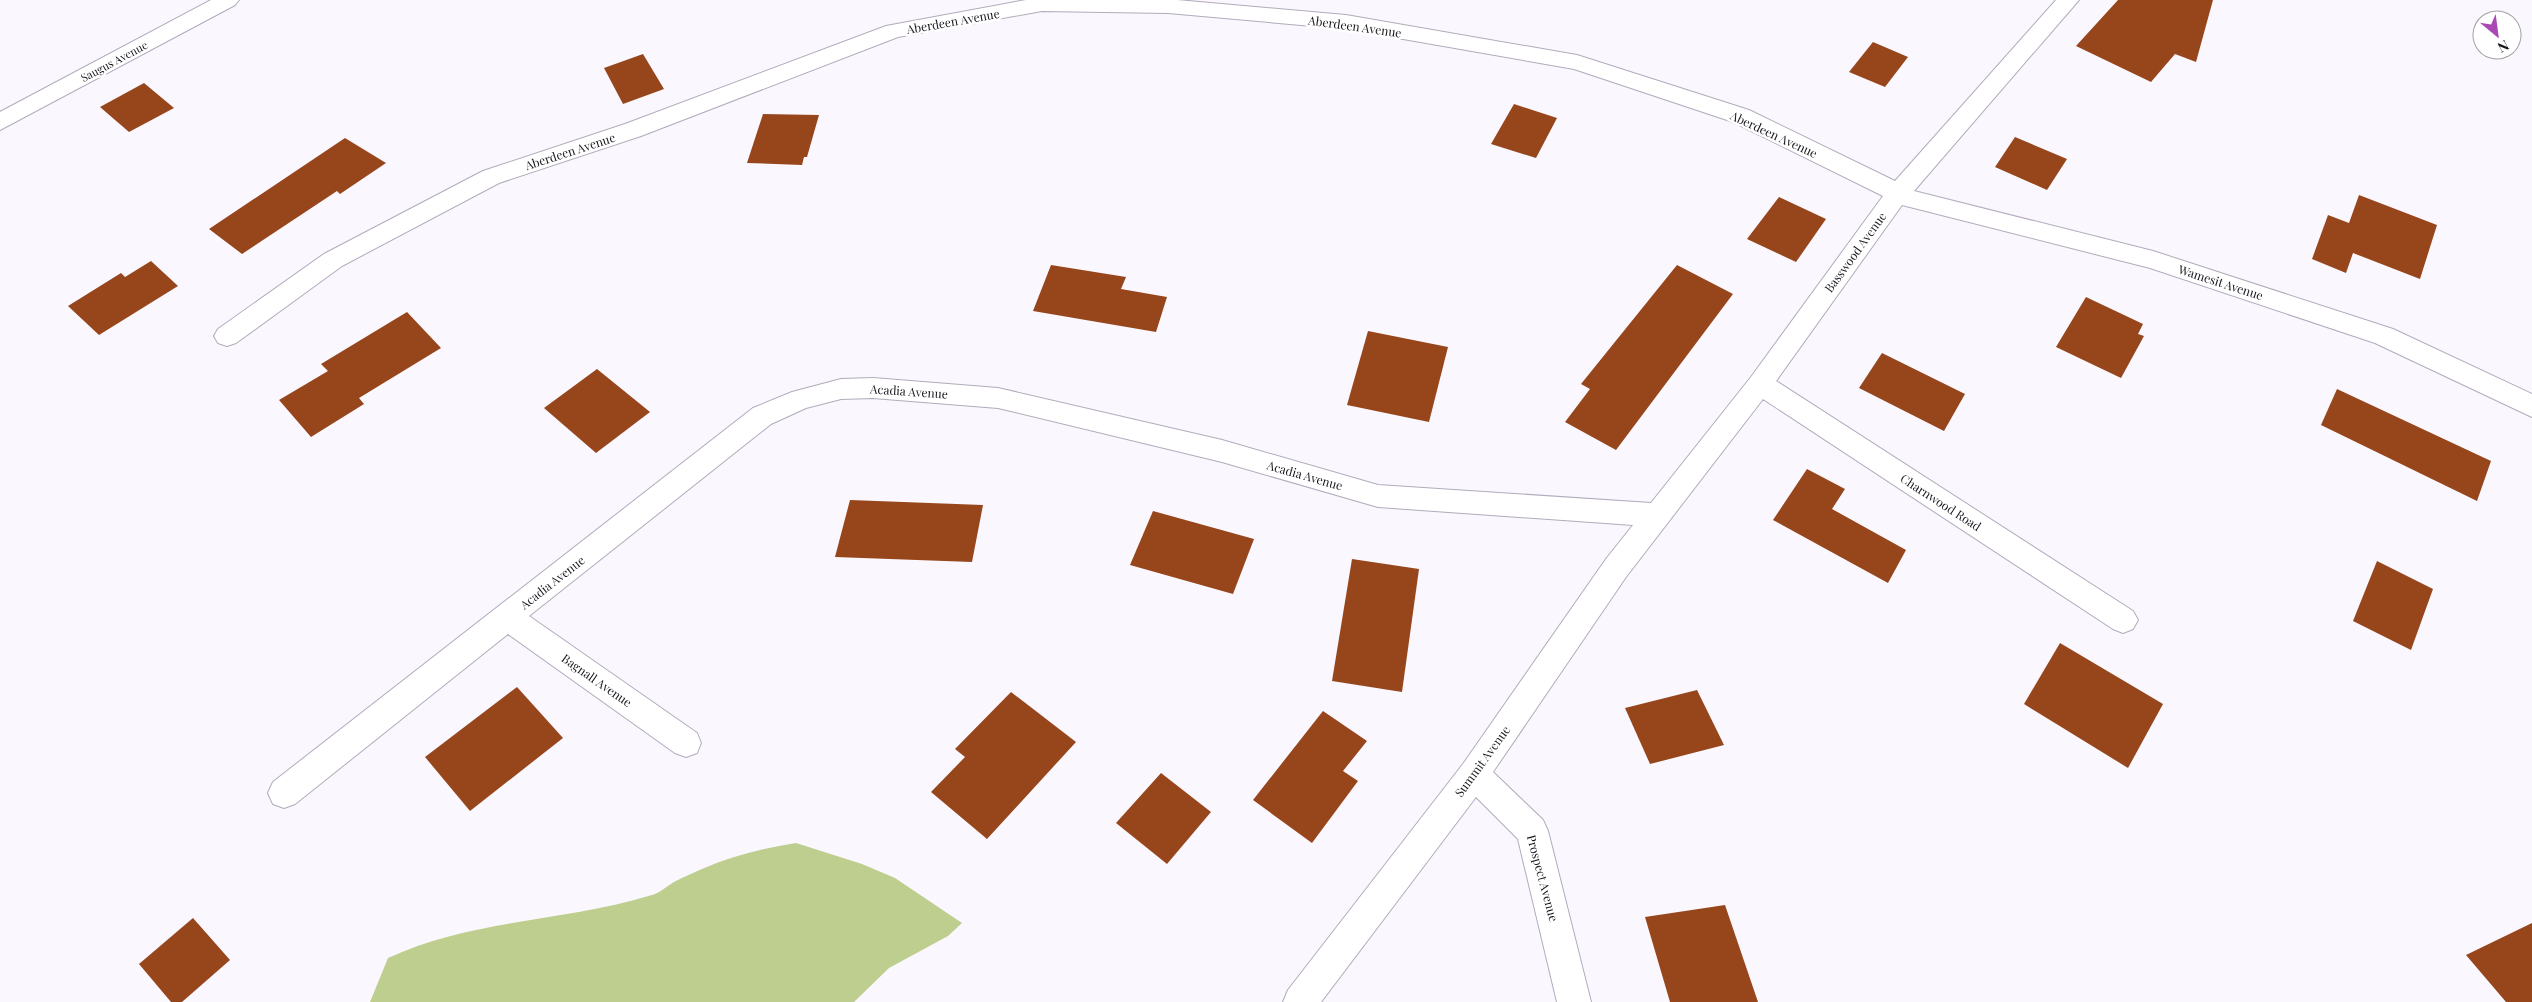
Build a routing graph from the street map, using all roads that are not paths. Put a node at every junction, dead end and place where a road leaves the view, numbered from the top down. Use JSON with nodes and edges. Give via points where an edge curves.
{"nodes":[{"id":1,"x":228,"y":0,"type":"edge"},
{"id":2,"x":2068,"y":0,"type":"edge"},
{"id":3,"x":0,"y":122,"type":"edge"},
{"id":4,"x":1898,"y":193,"type":"junction"},
{"id":5,"x":227,"y":336,"type":"dead end"},
{"id":6,"x":1760,"y":384,"type":"junction"},
{"id":7,"x":2532,"y":406,"type":"edge"},
{"id":8,"x":1657,"y":515,"type":"junction"},
{"id":9,"x":507,"y":618,"type":"junction"},
{"id":10,"x":2123,"y":620,"type":"dead end"},
{"id":11,"x":686,"y":743,"type":"dead end"},
{"id":12,"x":1474,"y":774,"type":"junction"},
{"id":13,"x":284,"y":793,"type":"dead end"},
{"id":14,"x":1300,"y":1002,"type":"edge"},
{"id":15,"x":1574,"y":1002,"type":"edge"}],
"edges":[{"from":1,"to":3,"type":"street","name":"Saugus Avenue"},
{"from":2,"to":4,"type":"street","name":"Basswood Avenue"},
{"from":4,"to":5,"type":"street","name":"Aberdeen Avenue","via":[[1741,116],[1577,62],[1346,22],[1168,6],[1042,4],[894,31],[632,130],[491,177],[333,260]]},
{"from":4,"to":6,"type":"street","name":"Basswood Avenue"},
{"from":4,"to":7,"type":"street","name":"Wamesit Avenue","via":[[1910,199],[2153,260],[2384,336]]},
{"from":6,"to":8,"type":"street","name":"Basswood Avenue"},
{"from":6,"to":10,"type":"street","name":"Charnwood Road"},
{"from":8,"to":9,"type":"street","name":"Acadia Avenue","via":[[1378,496],[1222,451],[998,398],[873,388],[840,389],[801,399],[762,416]]},
{"from":8,"to":12,"type":"street","name":"Summit Avenue","via":[[1616,568]]},
{"from":9,"to":11,"type":"street","name":"Bagnall Avenue"},
{"from":9,"to":13,"type":"street","name":"Acadia Avenue"},
{"from":12,"to":14,"type":"street","name":"Summit Avenue"},
{"from":12,"to":15,"type":"street","name":"Prospect Avenue","via":[[1532,831]]}]}
